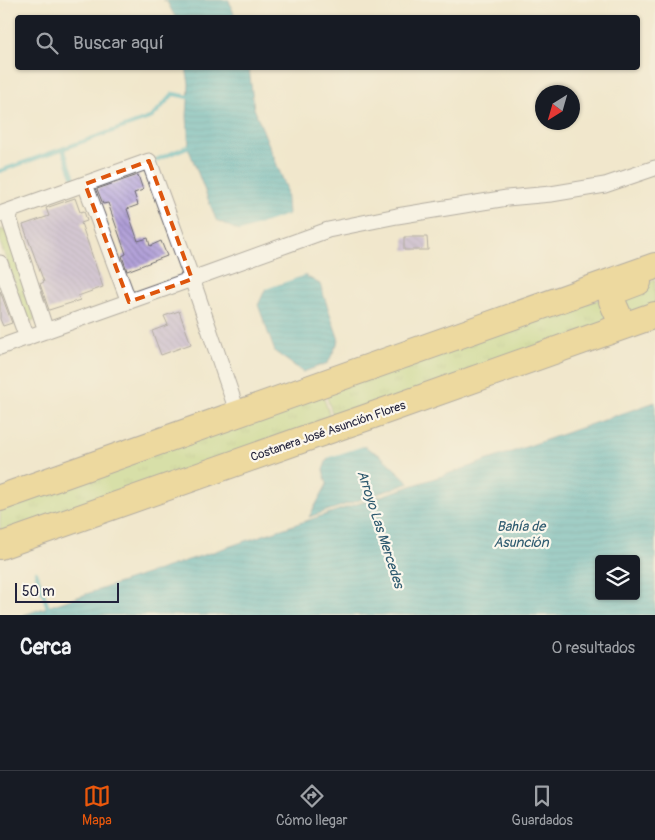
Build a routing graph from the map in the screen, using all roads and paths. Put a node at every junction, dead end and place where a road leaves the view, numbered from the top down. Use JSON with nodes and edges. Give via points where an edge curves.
{"nodes":[{"id":1,"x":655,"y":168,"type":"edge"},
{"id":2,"x":85,"y":184,"type":"junction"},
{"id":3,"x":3,"y":213,"type":"edge"},
{"id":4,"x":0,"y":263,"type":"edge"},
{"id":5,"x":653,"y":267,"type":"edge"},
{"id":6,"x":192,"y":279,"type":"junction"},
{"id":7,"x":128,"y":302,"type":"junction"},
{"id":8,"x":655,"y":315,"type":"edge"},
{"id":9,"x":623,"y":326,"type":"junction"},
{"id":10,"x":46,"y":331,"type":"junction"},
{"id":11,"x":27,"y":338,"type":"junction"},
{"id":12,"x":0,"y":347,"type":"edge"},
{"id":13,"x":238,"y":414,"type":"junction"},
{"id":14,"x":0,"y":498,"type":"edge"},
{"id":15,"x":0,"y":546,"type":"edge"}],
"edges":[{"from":1,"to":6,"type":"street","via":[[605,185],[507,198],[328,230]]},
{"from":2,"to":3,"type":"street"},
{"from":2,"to":6,"type":"street","via":[[149,161]]},
{"from":2,"to":7,"type":"street"},
{"from":3,"to":10,"type":"street"},
{"from":4,"to":11,"type":"street"},
{"from":5,"to":9,"type":"highway","via":[[642,280],[617,290],[612,297]]},
{"from":5,"to":13,"type":"highway"},
{"from":6,"to":7,"type":"street"},
{"from":6,"to":13,"type":"street"},
{"from":7,"to":10,"type":"street"},
{"from":8,"to":9,"type":"highway","name":"Costanera José Asunción Flores"},
{"from":9,"to":15,"type":"highway","name":"Costanera José Asunción Flores"},
{"from":10,"to":11,"type":"street"},
{"from":11,"to":12,"type":"street"},
{"from":13,"to":14,"type":"highway"}]}
